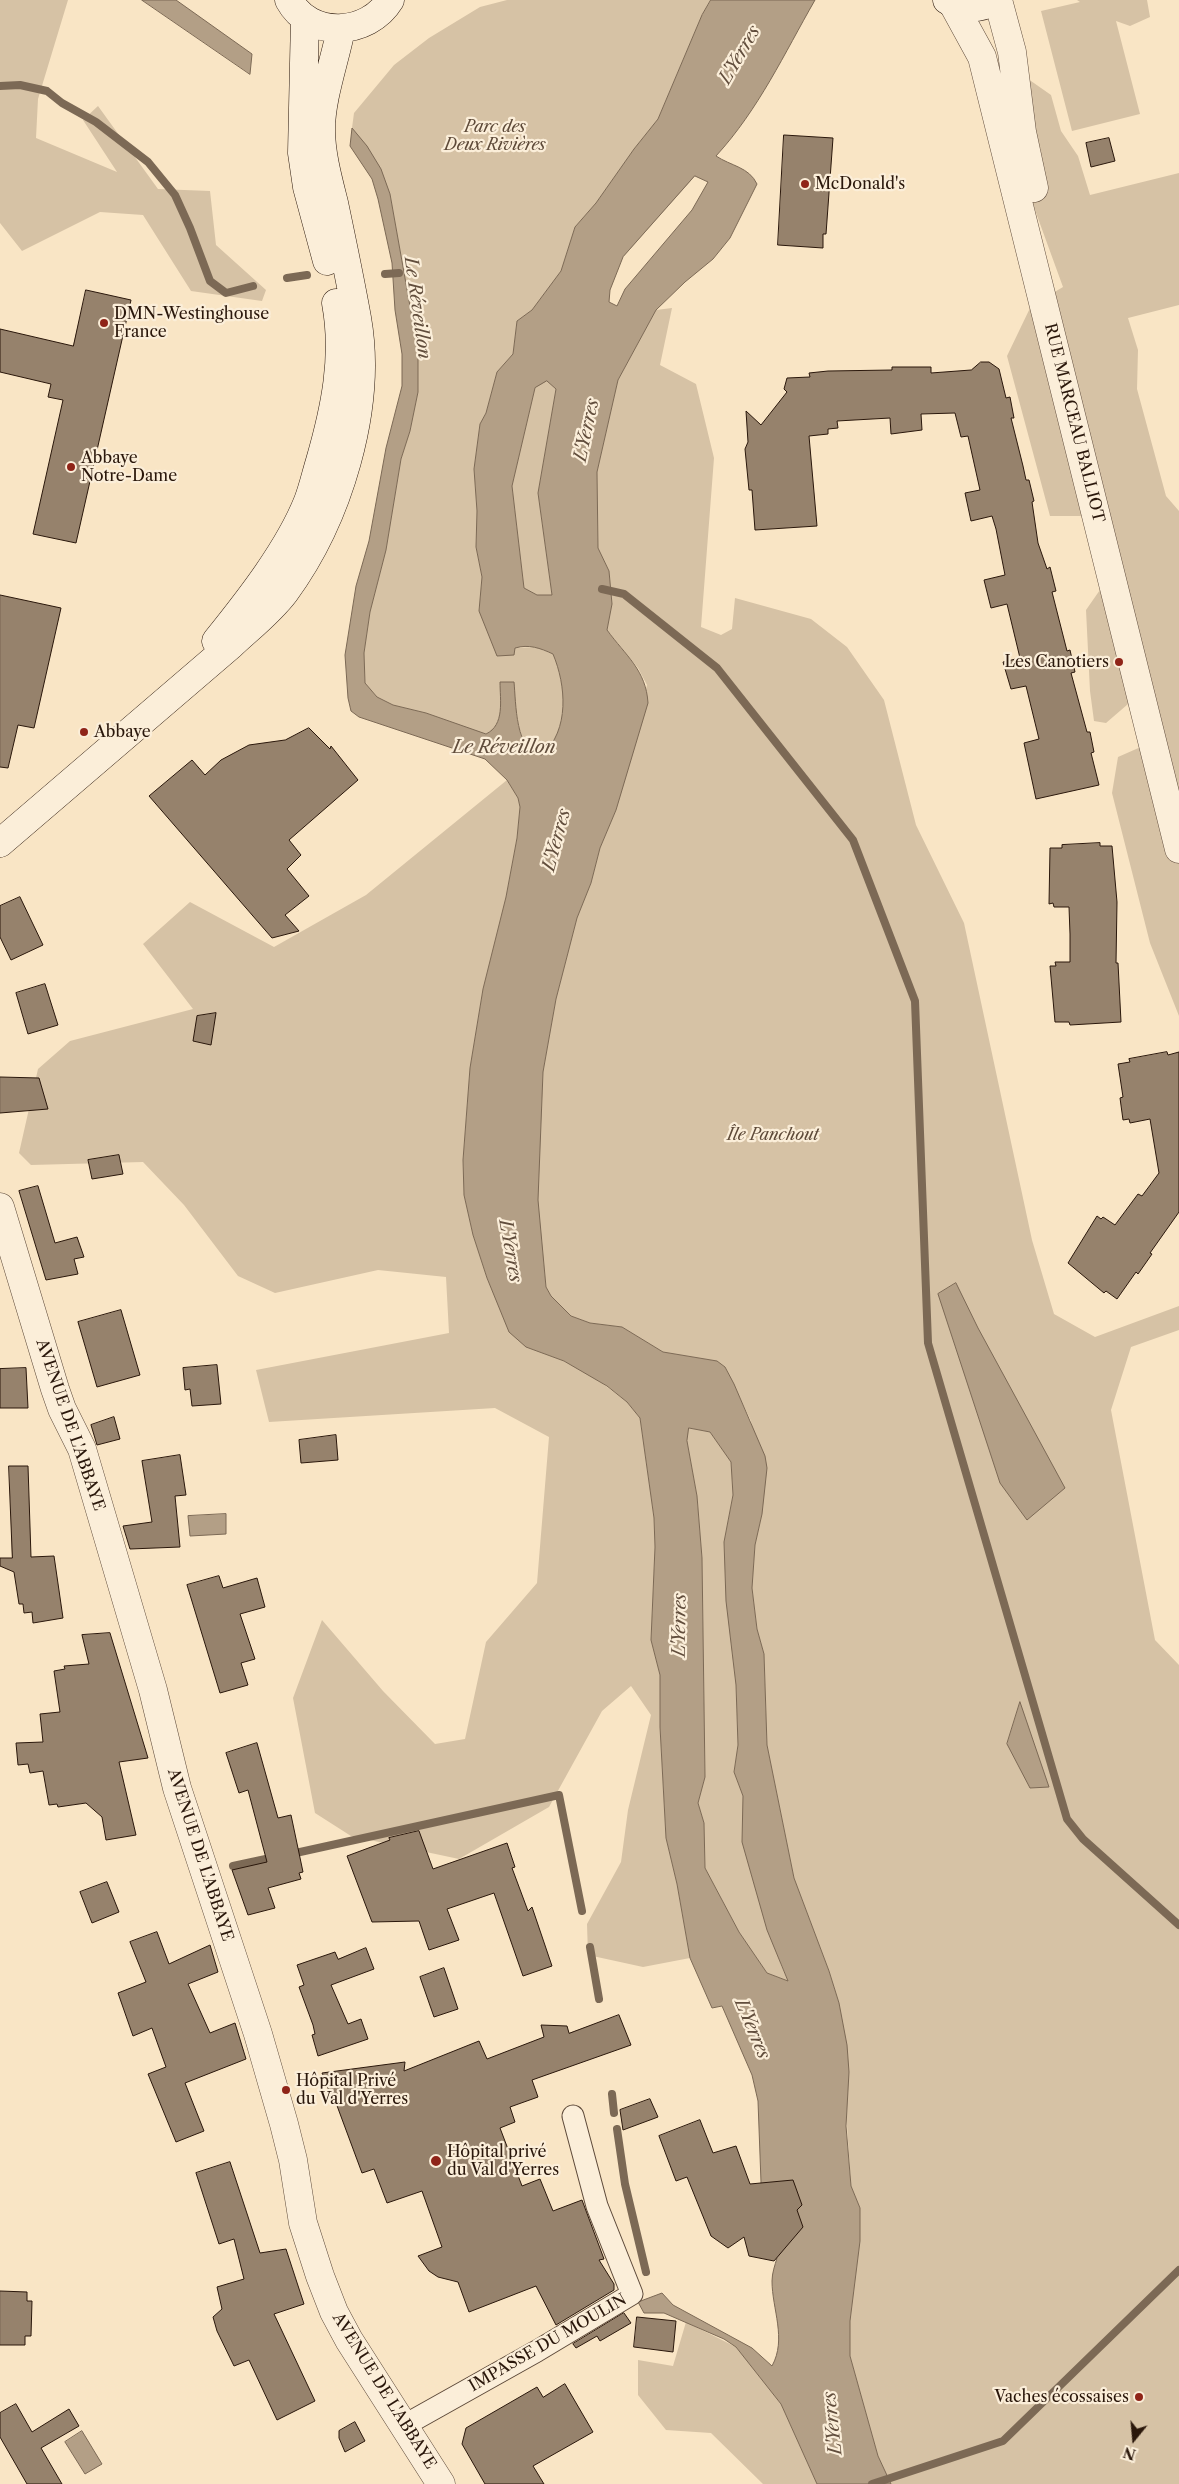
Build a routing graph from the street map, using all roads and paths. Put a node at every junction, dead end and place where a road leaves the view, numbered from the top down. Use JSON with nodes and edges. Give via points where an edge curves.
{"nodes":[{"id":1,"x":390,"y":0,"type":"edge"},
{"id":2,"x":997,"y":0,"type":"edge"},
{"id":3,"x":950,"y":2,"type":"edge"},
{"id":4,"x":297,"y":9,"type":"edge"},
{"id":5,"x":341,"y":29,"type":"junction"},
{"id":6,"x":312,"y":107,"type":"junction"},
{"id":7,"x":1179,"y":795,"type":"edge"},
{"id":8,"x":0,"y":844,"type":"edge"},
{"id":9,"x":1179,"y":848,"type":"edge"},
{"id":10,"x":0,"y":1207,"type":"edge"},
{"id":11,"x":573,"y":2116,"type":"dead end"},
{"id":12,"x":405,"y":2425,"type":"junction"},
{"id":13,"x":441,"y":2484,"type":"edge"}],
"edges":[{"from":1,"to":5,"type":"street","via":[[373,19]]},
{"from":2,"to":3,"type":"street","via":[[976,8]]},
{"from":2,"to":7,"type":"street","name":"RUE MARCEAU BALLIOT","via":[[1012,52],[1022,132],[1057,293]]},
{"from":3,"to":9,"type":"street","name":"RUE MARCEAU BALLIOT","via":[[982,57]]},
{"from":4,"to":5,"type":"street","via":[[322,27]]},
{"from":4,"to":6,"type":"street"},
{"from":5,"to":6,"type":"street"},
{"from":6,"to":8,"type":"street","via":[[357,320],[361,360],[352,447],[336,499],[284,592],[231,645]]},
{"from":10,"to":12,"type":"street","name":"AVENUE DE L'ABBAYE","via":[[55,1389],[82,1449],[154,1690],[177,1788],[260,2041],[293,2160],[303,2223],[320,2276],[349,2340]]},
{"from":11,"to":12,"type":"street","name":"IMPASSE DU MOULIN","via":[[598,2206],[632,2294]]},
{"from":12,"to":13,"type":"street","name":"AVENUE DE L'ABBAYE"}]}
